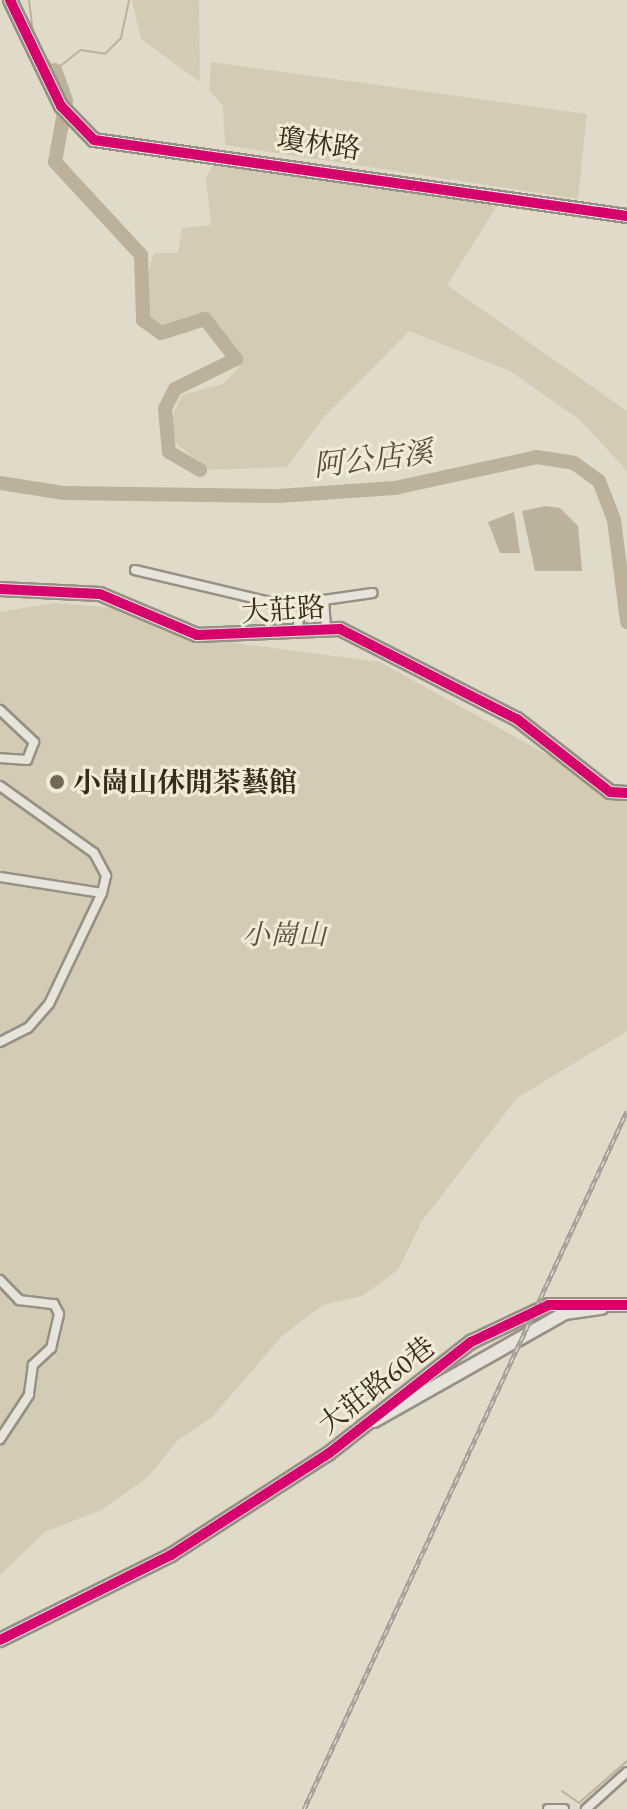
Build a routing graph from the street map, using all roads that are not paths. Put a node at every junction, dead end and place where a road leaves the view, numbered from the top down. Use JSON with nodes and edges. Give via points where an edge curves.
{"nodes":[{"id":1,"x":10,"y":0,"type":"edge"},
{"id":2,"x":627,"y":216,"type":"edge"},
{"id":3,"x":135,"y":570,"type":"dead end"},
{"id":4,"x":0,"y":589,"type":"edge"},
{"id":5,"x":372,"y":593,"type":"dead end"},
{"id":6,"x":326,"y":628,"type":"junction"},
{"id":7,"x":297,"y":632,"type":"junction"},
{"id":8,"x":0,"y":710,"type":"edge"},
{"id":9,"x":0,"y":758,"type":"edge"},
{"id":10,"x":0,"y":786,"type":"edge"},
{"id":11,"x":627,"y":793,"type":"edge"},
{"id":12,"x":0,"y":877,"type":"edge"},
{"id":13,"x":102,"y":893,"type":"junction"},
{"id":14,"x":0,"y":1042,"type":"edge"},
{"id":15,"x":0,"y":1280,"type":"edge"},
{"id":16,"x":627,"y":1306,"type":"edge"},
{"id":17,"x":367,"y":1424,"type":"junction"},
{"id":18,"x":0,"y":1439,"type":"edge"},
{"id":19,"x":0,"y":1640,"type":"edge"},
{"id":20,"x":627,"y":1772,"type":"edge"},
{"id":21,"x":548,"y":1809,"type":"edge"},
{"id":22,"x":564,"y":1809,"type":"edge"},
{"id":23,"x":586,"y":1809,"type":"edge"}],
"edges":[{"from":1,"to":2,"type":"street","name":"瓊林路","via":[[61,106],[94,140],[329,169]]},
{"from":3,"to":7,"type":"street","via":[[266,601],[299,618]]},
{"from":4,"to":7,"type":"street","name":"大莊路","via":[[100,594],[197,635]]},
{"from":5,"to":6,"type":"street","via":[[324,600]]},
{"from":6,"to":7,"type":"street","name":"大莊路"},
{"from":6,"to":11,"type":"street","name":"大莊路","via":[[517,719],[610,792]]},
{"from":8,"to":9,"type":"street","via":[[34,742],[27,760]]},
{"from":10,"to":13,"type":"street","via":[[94,853],[103,863]]},
{"from":12,"to":13,"type":"street"},
{"from":13,"to":14,"type":"street","via":[[49,1004],[28,1028]]},
{"from":15,"to":18,"type":"street","via":[[19,1300],[54,1304],[59,1314],[51,1348],[33,1365],[29,1395]]},
{"from":16,"to":17,"type":"street","name":"大莊路60巷","via":[[565,1313]]},
{"from":16,"to":17,"type":"street","name":"大莊路60巷","via":[[577,1300],[506,1324],[460,1350]]},
{"from":17,"to":19,"type":"street","name":"大莊路60巷","via":[[171,1555]]},
{"from":20,"to":23,"type":"street"},
{"from":21,"to":22,"type":"street"}]}
